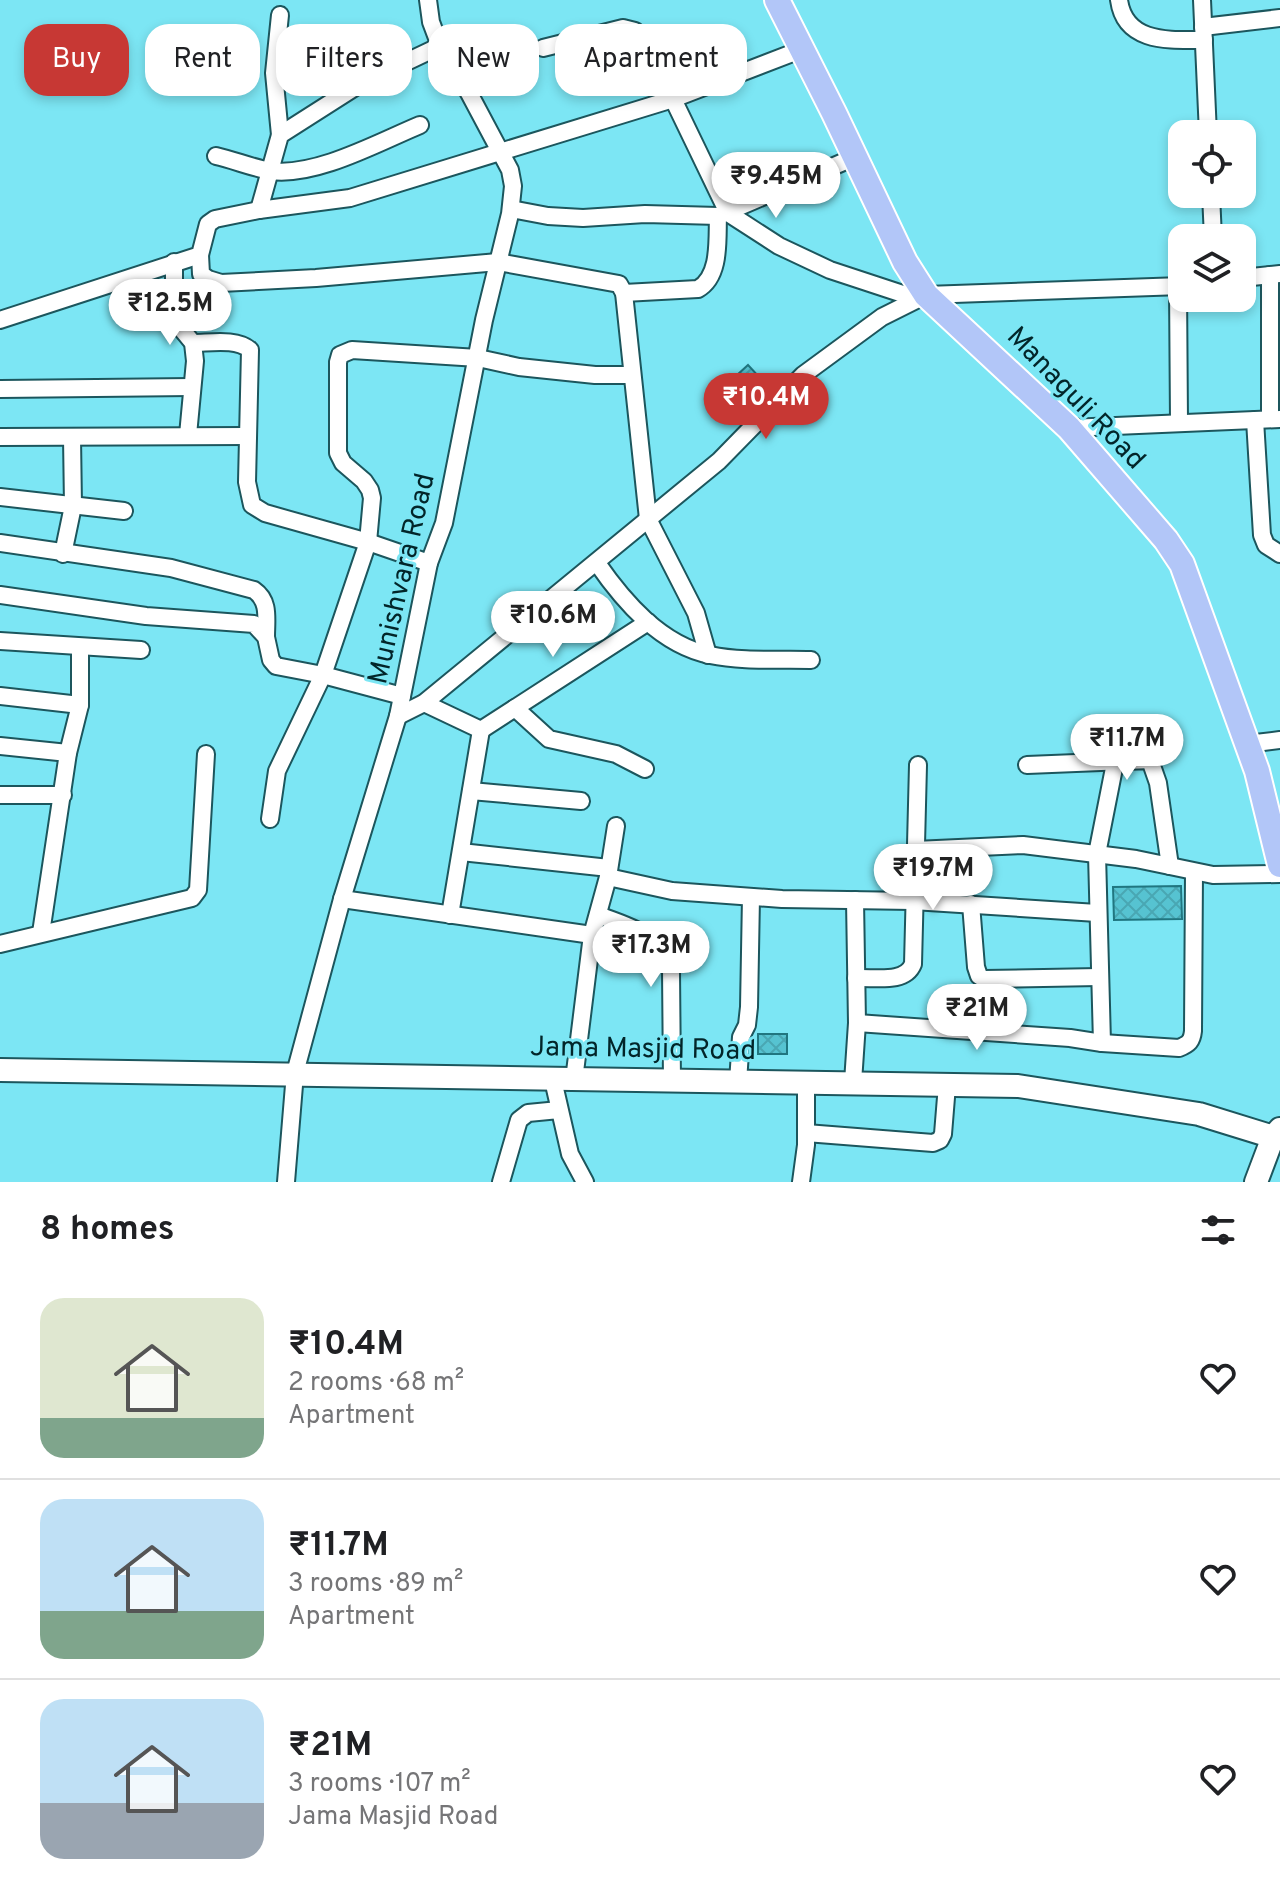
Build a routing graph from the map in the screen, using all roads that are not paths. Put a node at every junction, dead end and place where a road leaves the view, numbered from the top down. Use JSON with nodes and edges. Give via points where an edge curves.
{"nodes":[{"id":1,"x":428,"y":0,"type":"edge"},
{"id":2,"x":777,"y":0,"type":"edge"},
{"id":3,"x":1119,"y":0,"type":"edge"},
{"id":4,"x":1202,"y":0,"type":"edge"},
{"id":5,"x":280,"y":15,"type":"dead end"},
{"id":6,"x":1280,"y":18,"type":"edge"},
{"id":7,"x":432,"y":24,"type":"edge"},
{"id":8,"x":1203,"y":34,"type":"junction"},
{"id":9,"x":543,"y":48,"type":"dead end"},
{"id":10,"x":803,"y":49,"type":"junction"},
{"id":11,"x":428,"y":52,"type":"edge"},
{"id":12,"x":469,"y":96,"type":"edge"},
{"id":13,"x":673,"y":99,"type":"junction"},
{"id":14,"x":1207,"y":120,"type":"edge"},
{"id":15,"x":420,"y":125,"type":"dead end"},
{"id":16,"x":280,"y":135,"type":"junction"},
{"id":17,"x":502,"y":153,"type":"junction"},
{"id":18,"x":216,"y":156,"type":"dead end"},
{"id":19,"x":855,"y":157,"type":"junction"},
{"id":20,"x":271,"y":171,"type":"junction"},
{"id":21,"x":511,"y":209,"type":"junction"},
{"id":22,"x":259,"y":210,"type":"junction"},
{"id":23,"x":723,"y":215,"type":"junction"},
{"id":24,"x":200,"y":255,"type":"junction"},
{"id":25,"x":174,"y":262,"type":"junction"},
{"id":26,"x":498,"y":262,"type":"junction"},
{"id":27,"x":1275,"y":275,"type":"edge"},
{"id":28,"x":1168,"y":287,"type":"edge"},
{"id":29,"x":624,"y":293,"type":"junction"},
{"id":30,"x":922,"y":297,"type":"junction"},
{"id":31,"x":1180,"y":312,"type":"edge"},
{"id":32,"x":0,"y":320,"type":"edge"},
{"id":33,"x":193,"y":343,"type":"junction"},
{"id":34,"x":478,"y":358,"type":"junction"},
{"id":35,"x":632,"y":375,"type":"junction"},
{"id":36,"x":192,"y":387,"type":"junction"},
{"id":37,"x":0,"y":389,"type":"edge"},
{"id":38,"x":1269,"y":419,"type":"edge"},
{"id":39,"x":1179,"y":422,"type":"junction"},
{"id":40,"x":1069,"y":428,"type":"junction"},
{"id":41,"x":188,"y":435,"type":"junction"},
{"id":42,"x":248,"y":436,"type":"junction"},
{"id":43,"x":0,"y":437,"type":"edge"},
{"id":44,"x":72,"y":437,"type":"junction"},
{"id":45,"x":0,"y":497,"type":"edge"},
{"id":46,"x":73,"y":506,"type":"junction"},
{"id":47,"x":124,"y":511,"type":"dead end"},
{"id":48,"x":648,"y":519,"type":"junction"},
{"id":49,"x":368,"y":542,"type":"junction"},
{"id":50,"x":0,"y":543,"type":"edge"},
{"id":51,"x":63,"y":554,"type":"junction"},
{"id":52,"x":1280,"y":554,"type":"edge"},
{"id":53,"x":429,"y":563,"type":"junction"},
{"id":54,"x":597,"y":563,"type":"junction"},
{"id":55,"x":0,"y":595,"type":"edge"},
{"id":56,"x":648,"y":622,"type":"junction"},
{"id":57,"x":266,"y":637,"type":"junction"},
{"id":58,"x":0,"y":641,"type":"edge"},
{"id":59,"x":80,"y":647,"type":"junction"},
{"id":60,"x":141,"y":650,"type":"dead end"},
{"id":61,"x":708,"y":655,"type":"junction"},
{"id":62,"x":811,"y":660,"type":"dead end"},
{"id":63,"x":323,"y":675,"type":"junction"},
{"id":64,"x":0,"y":696,"type":"edge"},
{"id":65,"x":402,"y":696,"type":"junction"},
{"id":66,"x":424,"y":703,"type":"junction"},
{"id":67,"x":80,"y":705,"type":"junction"},
{"id":68,"x":515,"y":708,"type":"junction"},
{"id":69,"x":398,"y":716,"type":"junction"},
{"id":70,"x":481,"y":730,"type":"junction"},
{"id":71,"x":1280,"y":740,"type":"edge"},
{"id":72,"x":1247,"y":744,"type":"junction"},
{"id":73,"x":0,"y":746,"type":"edge"},
{"id":74,"x":68,"y":753,"type":"junction"},
{"id":75,"x":206,"y":754,"type":"dead end"},
{"id":76,"x":1115,"y":763,"type":"junction"},
{"id":77,"x":918,"y":765,"type":"dead end"},
{"id":78,"x":1027,"y":765,"type":"dead end"},
{"id":79,"x":645,"y":769,"type":"dead end"},
{"id":80,"x":471,"y":791,"type":"junction"},
{"id":81,"x":0,"y":795,"type":"edge"},
{"id":82,"x":63,"y":795,"type":"junction"},
{"id":83,"x":581,"y":801,"type":"dead end"},
{"id":84,"x":270,"y":819,"type":"dead end"},
{"id":85,"x":616,"y":826,"type":"dead end"},
{"id":86,"x":915,"y":850,"type":"junction"},
{"id":87,"x":461,"y":852,"type":"junction"},
{"id":88,"x":1097,"y":854,"type":"junction"},
{"id":89,"x":1280,"y":865,"type":"edge"},
{"id":90,"x":1170,"y":866,"type":"junction"},
{"id":91,"x":1194,"y":872,"type":"junction"},
{"id":92,"x":609,"y":873,"type":"junction"},
{"id":93,"x":1280,"y":874,"type":"edge"},
{"id":94,"x":751,"y":897,"type":"junction"},
{"id":95,"x":342,"y":899,"type":"junction"},
{"id":96,"x":855,"y":900,"type":"junction"},
{"id":97,"x":913,"y":901,"type":"junction"},
{"id":98,"x":971,"y":904,"type":"junction"},
{"id":99,"x":1097,"y":913,"type":"junction"},
{"id":100,"x":450,"y":915,"type":"junction"},
{"id":101,"x":598,"y":915,"type":"junction"},
{"id":102,"x":41,"y":933,"type":"junction"},
{"id":103,"x":592,"y":935,"type":"junction"},
{"id":104,"x":0,"y":944,"type":"edge"},
{"id":105,"x":1099,"y":977,"type":"junction"},
{"id":106,"x":856,"y":978,"type":"junction"},
{"id":107,"x":857,"y":1023,"type":"junction"},
{"id":108,"x":1102,"y":1043,"type":"junction"},
{"id":109,"x":0,"y":1070,"type":"edge"},
{"id":110,"x":295,"y":1073,"type":"junction"},
{"id":111,"x":563,"y":1080,"type":"junction"},
{"id":112,"x":672,"y":1081,"type":"junction"},
{"id":113,"x":806,"y":1081,"type":"junction"},
{"id":114,"x":738,"y":1082,"type":"junction"},
{"id":115,"x":853,"y":1082,"type":"junction"},
{"id":116,"x":947,"y":1085,"type":"junction"},
{"id":117,"x":559,"y":1110,"type":"junction"},
{"id":118,"x":806,"y":1133,"type":"junction"},
{"id":119,"x":1278,"y":1135,"type":"edge"},
{"id":120,"x":286,"y":1182,"type":"edge"},
{"id":121,"x":501,"y":1182,"type":"edge"},
{"id":122,"x":585,"y":1182,"type":"edge"},
{"id":123,"x":801,"y":1182,"type":"edge"},
{"id":124,"x":1256,"y":1182,"type":"edge"}],
"edges":[{"from":1,"to":7,"type":"street","name":"Munishvara Road"},
{"from":2,"to":10,"type":"main road","name":"Managuli Road"},
{"from":3,"to":8,"type":"street","via":[[1138,33],[1153,39]]},
{"from":4,"to":8,"type":"street"},
{"from":5,"to":16,"type":"street","via":[[274,73]]},
{"from":6,"to":8,"type":"street"},
{"from":8,"to":14,"type":"street"},
{"from":9,"to":13,"type":"street","via":[[629,28]]},
{"from":10,"to":13,"type":"street"},
{"from":10,"to":19,"type":"main road","name":"Managuli Road"},
{"from":11,"to":16,"type":"street","via":[[360,84]]},
{"from":12,"to":17,"type":"street","name":"Munishvara Road"},
{"from":13,"to":17,"type":"street"},
{"from":13,"to":23,"type":"street"},
{"from":15,"to":20,"type":"street","via":[[331,161]]},
{"from":16,"to":20,"type":"street"},
{"from":17,"to":21,"type":"street","name":"Munishvara Road","via":[[513,186]]},
{"from":17,"to":22,"type":"street","via":[[350,198]]},
{"from":18,"to":20,"type":"street"},
{"from":19,"to":23,"type":"street"},
{"from":19,"to":30,"type":"main road","name":"Managuli Road"},
{"from":20,"to":22,"type":"street"},
{"from":21,"to":23,"type":"street","via":[[583,218]]},
{"from":21,"to":26,"type":"street","name":"Munishvara Road"},
{"from":22,"to":24,"type":"street","via":[[208,224]]},
{"from":23,"to":29,"type":"street","via":[[706,284],[698,289]]},
{"from":23,"to":30,"type":"street","via":[[830,270]]},
{"from":24,"to":25,"type":"street"},
{"from":24,"to":26,"type":"street","via":[[201,274],[221,283]]},
{"from":25,"to":32,"type":"street"},
{"from":25,"to":33,"type":"street","via":[[174,320]]},
{"from":26,"to":29,"type":"street","via":[[619,284]]},
{"from":26,"to":34,"type":"street","name":"Munishvara Road"},
{"from":27,"to":38,"type":"street"},
{"from":28,"to":30,"type":"street"},
{"from":29,"to":35,"type":"street"},
{"from":30,"to":40,"type":"main road","name":"Managuli Road"},
{"from":30,"to":48,"type":"street","via":[[882,317],[803,375],[719,461]]},
{"from":31,"to":39,"type":"street"},
{"from":33,"to":36,"type":"street"},
{"from":33,"to":42,"type":"street","via":[[238,344],[250,350]]},
{"from":34,"to":35,"type":"street","via":[[519,367]]},
{"from":34,"to":49,"type":"street","via":[[352,350],[340,355],[338,453],[370,490]]},
{"from":34,"to":53,"type":"street","name":"Munishvara Road","via":[[444,523]]},
{"from":35,"to":48,"type":"street"},
{"from":36,"to":37,"type":"street"},
{"from":36,"to":41,"type":"street"},
{"from":38,"to":39,"type":"street"},
{"from":38,"to":52,"type":"street","via":[[1262,535]]},
{"from":39,"to":40,"type":"street"},
{"from":40,"to":72,"type":"main road","name":"Managuli Road","via":[[1182,564]]},
{"from":41,"to":42,"type":"street"},
{"from":41,"to":44,"type":"street"},
{"from":42,"to":49,"type":"street","via":[[252,505]]},
{"from":43,"to":44,"type":"street"},
{"from":44,"to":46,"type":"street"},
{"from":45,"to":46,"type":"street"},
{"from":46,"to":47,"type":"street"},
{"from":46,"to":51,"type":"street"},
{"from":48,"to":54,"type":"street"},
{"from":48,"to":61,"type":"street","via":[[696,613]]},
{"from":49,"to":53,"type":"street"},
{"from":49,"to":63,"type":"street"},
{"from":50,"to":51,"type":"street"},
{"from":51,"to":57,"type":"street","via":[[171,568],[254,590],[266,603]]},
{"from":53,"to":65,"type":"street","name":"Munishvara Road"},
{"from":54,"to":56,"type":"street"},
{"from":54,"to":66,"type":"street"},
{"from":55,"to":57,"type":"street","via":[[146,616],[235,620],[254,624]]},
{"from":56,"to":61,"type":"street"},
{"from":56,"to":68,"type":"street"},
{"from":57,"to":63,"type":"street","via":[[276,666]]},
{"from":58,"to":59,"type":"street"},
{"from":59,"to":60,"type":"street"},
{"from":59,"to":67,"type":"street"},
{"from":61,"to":62,"type":"street"},
{"from":63,"to":65,"type":"street"},
{"from":63,"to":84,"type":"street","via":[[277,771]]},
{"from":64,"to":67,"type":"street"},
{"from":65,"to":69,"type":"street","name":"Munishvara Road"},
{"from":66,"to":69,"type":"street"},
{"from":66,"to":70,"type":"street"},
{"from":67,"to":74,"type":"street"},
{"from":68,"to":70,"type":"street"},
{"from":68,"to":79,"type":"street","via":[[549,739],[616,754]]},
{"from":69,"to":95,"type":"street","name":"Munishvara Road"},
{"from":70,"to":80,"type":"street"},
{"from":71,"to":72,"type":"street"},
{"from":72,"to":89,"type":"main road","name":"Managuli Road"},
{"from":73,"to":74,"type":"street"},
{"from":74,"to":82,"type":"street"},
{"from":75,"to":102,"type":"street","via":[[198,890],[192,898]]},
{"from":76,"to":78,"type":"street"},
{"from":76,"to":88,"type":"street"},
{"from":76,"to":90,"type":"street","via":[[1150,760]]},
{"from":77,"to":86,"type":"street"},
{"from":80,"to":83,"type":"street"},
{"from":80,"to":87,"type":"street"},
{"from":81,"to":82,"type":"street"},
{"from":82,"to":102,"type":"street"},
{"from":85,"to":92,"type":"street"},
{"from":86,"to":88,"type":"street","via":[[1023,845]]},
{"from":86,"to":97,"type":"street"},
{"from":87,"to":92,"type":"street"},
{"from":87,"to":100,"type":"street"},
{"from":88,"to":90,"type":"street"},
{"from":88,"to":99,"type":"street"},
{"from":90,"to":91,"type":"street"},
{"from":91,"to":93,"type":"street"},
{"from":91,"to":108,"type":"street","via":[[1192,1040],[1179,1048]]},
{"from":92,"to":94,"type":"street","via":[[672,891]]},
{"from":92,"to":101,"type":"street"},
{"from":94,"to":96,"type":"street"},
{"from":94,"to":114,"type":"street","via":[[749,1007]]},
{"from":95,"to":100,"type":"street"},
{"from":95,"to":110,"type":"street","name":"Munishvara Road"},
{"from":96,"to":97,"type":"street"},
{"from":96,"to":106,"type":"street"},
{"from":97,"to":98,"type":"street"},
{"from":97,"to":106,"type":"street","via":[[910,972],[903,977]]},
{"from":98,"to":99,"type":"street"},
{"from":98,"to":105,"type":"street","via":[[976,967],[984,979]]},
{"from":99,"to":105,"type":"street"},
{"from":100,"to":103,"type":"street"},
{"from":101,"to":103,"type":"street"},
{"from":101,"to":112,"type":"street","via":[[644,932],[667,956]]},
{"from":102,"to":104,"type":"street"},
{"from":103,"to":111,"type":"street"},
{"from":105,"to":108,"type":"street"},
{"from":106,"to":107,"type":"street"},
{"from":107,"to":108,"type":"street"},
{"from":107,"to":115,"type":"street"},
{"from":109,"to":110,"type":"street","name":"Jama Masjid Road"},
{"from":110,"to":111,"type":"street","name":"Jama Masjid Road"},
{"from":110,"to":120,"type":"street","name":"Munishvara Road"},
{"from":111,"to":112,"type":"street","name":"Jama Masjid Road"},
{"from":111,"to":117,"type":"street"},
{"from":112,"to":114,"type":"street","name":"Jama Masjid Road"},
{"from":113,"to":114,"type":"street","name":"Jama Masjid Road"},
{"from":113,"to":115,"type":"street","name":"Jama Masjid Road"},
{"from":113,"to":118,"type":"street"},
{"from":115,"to":116,"type":"street","name":"Jama Masjid Road"},
{"from":116,"to":118,"type":"street","via":[[943,1134],[933,1143]]},
{"from":116,"to":119,"type":"street","name":"Jama Masjid Road","via":[[1018,1086],[1199,1114]]},
{"from":117,"to":121,"type":"street","via":[[528,1113],[519,1120]]},
{"from":117,"to":122,"type":"street","via":[[570,1154]]},
{"from":118,"to":123,"type":"street"},
{"from":119,"to":124,"type":"street"}]}
